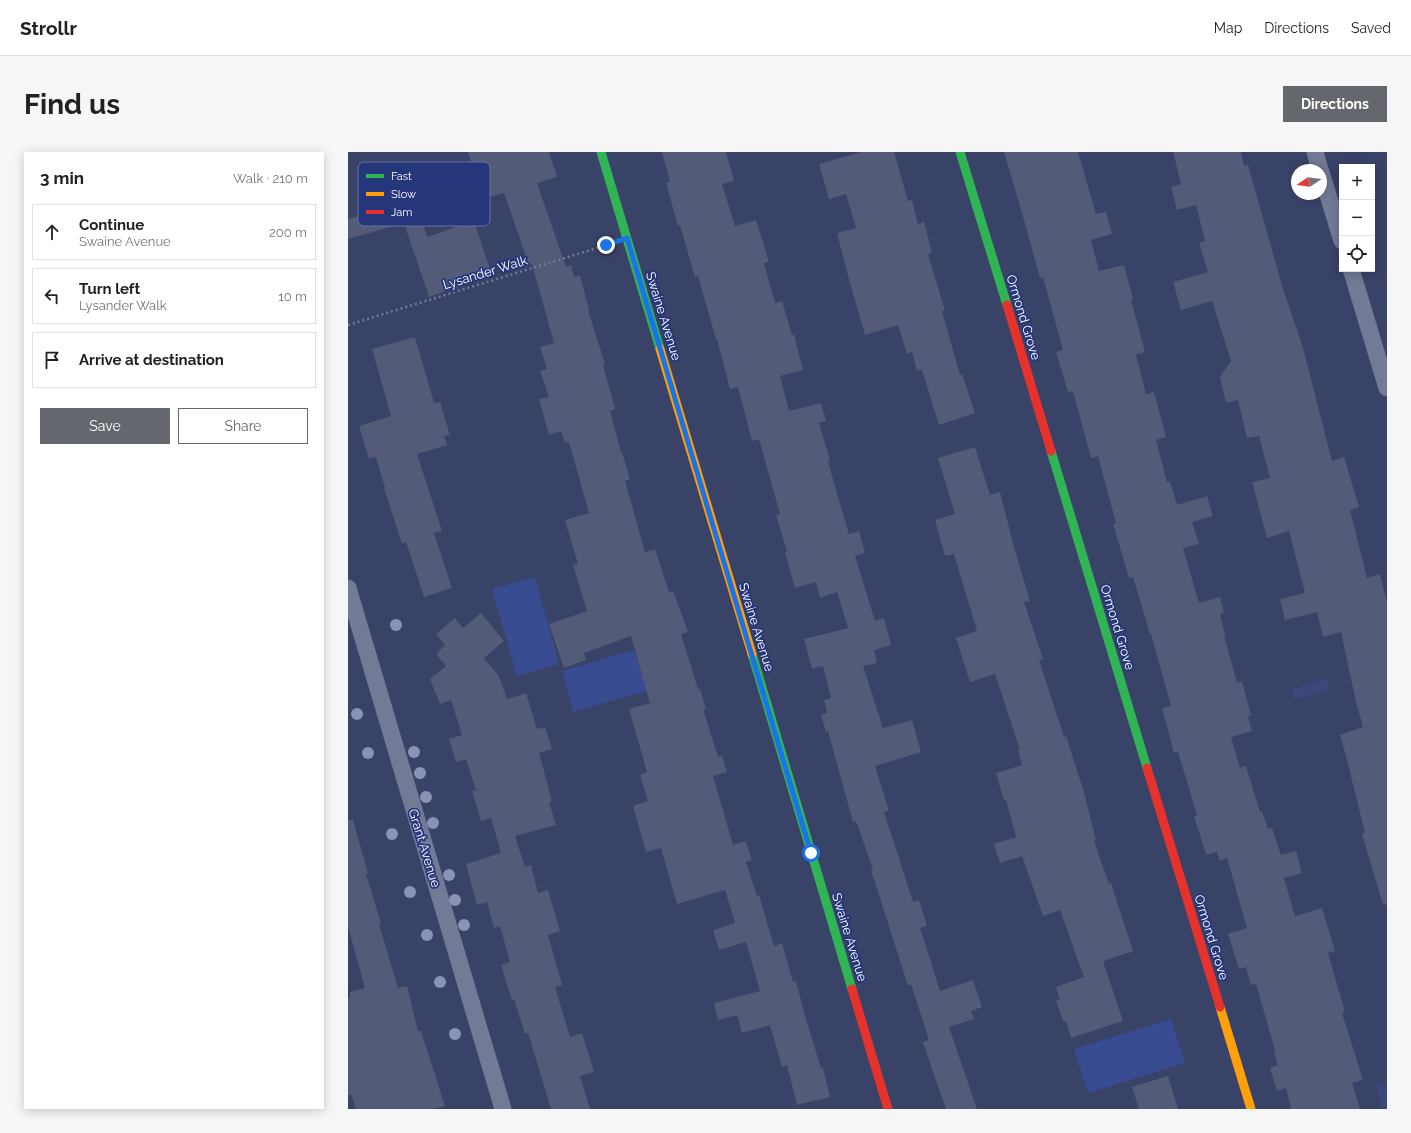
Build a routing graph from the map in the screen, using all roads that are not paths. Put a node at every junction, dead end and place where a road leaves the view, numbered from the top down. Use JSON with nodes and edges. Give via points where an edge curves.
{"nodes":[{"id":1,"x":601,"y":152,"type":"edge"},
{"id":2,"x":960,"y":152,"type":"edge"},
{"id":3,"x":1315,"y":152,"type":"edge"},
{"id":4,"x":1319,"y":164,"type":"edge"},
{"id":5,"x":1327,"y":191,"type":"edge"},
{"id":6,"x":1340,"y":236,"type":"edge"},
{"id":7,"x":1352,"y":272,"type":"edge"},
{"id":8,"x":1387,"y":388,"type":"edge"},
{"id":9,"x":348,"y":588,"type":"edge"},
{"id":10,"x":503,"y":1109,"type":"edge"},
{"id":11,"x":888,"y":1109,"type":"edge"},
{"id":12,"x":1251,"y":1109,"type":"edge"}],
"edges":[{"from":1,"to":11,"type":"street","name":"Swaine Avenue"},
{"from":2,"to":12,"type":"street","name":"Ormond Grove"},
{"from":3,"to":4,"type":"street"},
{"from":5,"to":6,"type":"street"},
{"from":7,"to":8,"type":"street"},
{"from":9,"to":10,"type":"street","name":"Grant Avenue"}]}
